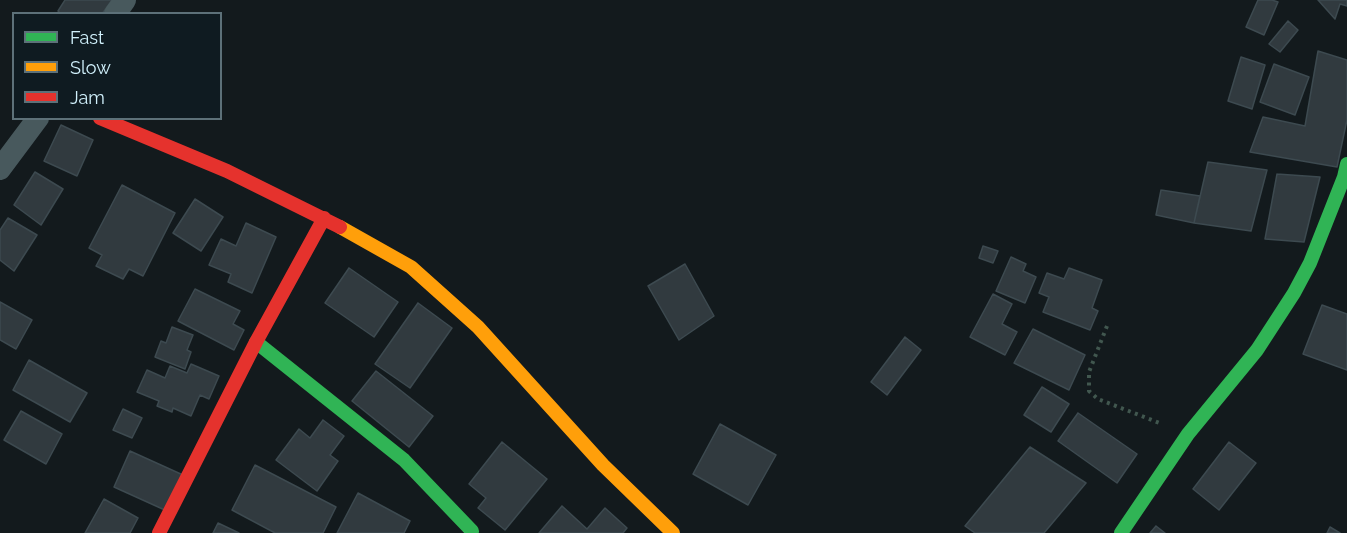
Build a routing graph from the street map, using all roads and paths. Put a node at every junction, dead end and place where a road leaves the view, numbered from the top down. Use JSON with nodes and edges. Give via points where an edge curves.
{"nodes":[{"id":1,"x":37,"y":120,"type":"edge"},
{"id":2,"x":105,"y":120,"type":"edge"},
{"id":3,"x":0,"y":169,"type":"edge"},
{"id":4,"x":1346,"y":173,"type":"edge"},
{"id":5,"x":324,"y":218,"type":"junction"},
{"id":6,"x":1107,"y":326,"type":"dead end"},
{"id":7,"x":256,"y":342,"type":"junction"},
{"id":8,"x":1188,"y":434,"type":"junction"},
{"id":9,"x":472,"y":531,"type":"dead end"},
{"id":10,"x":159,"y":533,"type":"edge"},
{"id":11,"x":673,"y":533,"type":"edge"},
{"id":12,"x":1121,"y":533,"type":"edge"}],
"edges":[{"from":1,"to":3,"type":"street"},
{"from":2,"to":5,"type":"street","via":[[227,171]]},
{"from":4,"to":8,"type":"street","via":[[1294,293],[1257,350]]},
{"from":5,"to":7,"type":"street"},
{"from":5,"to":11,"type":"street","via":[[411,267],[478,327],[603,465]]},
{"from":6,"to":8,"type":"path","via":[[1089,372],[1089,391],[1098,399]]},
{"from":7,"to":9,"type":"street","via":[[404,460]]},
{"from":7,"to":10,"type":"street"},
{"from":8,"to":12,"type":"street"}]}
